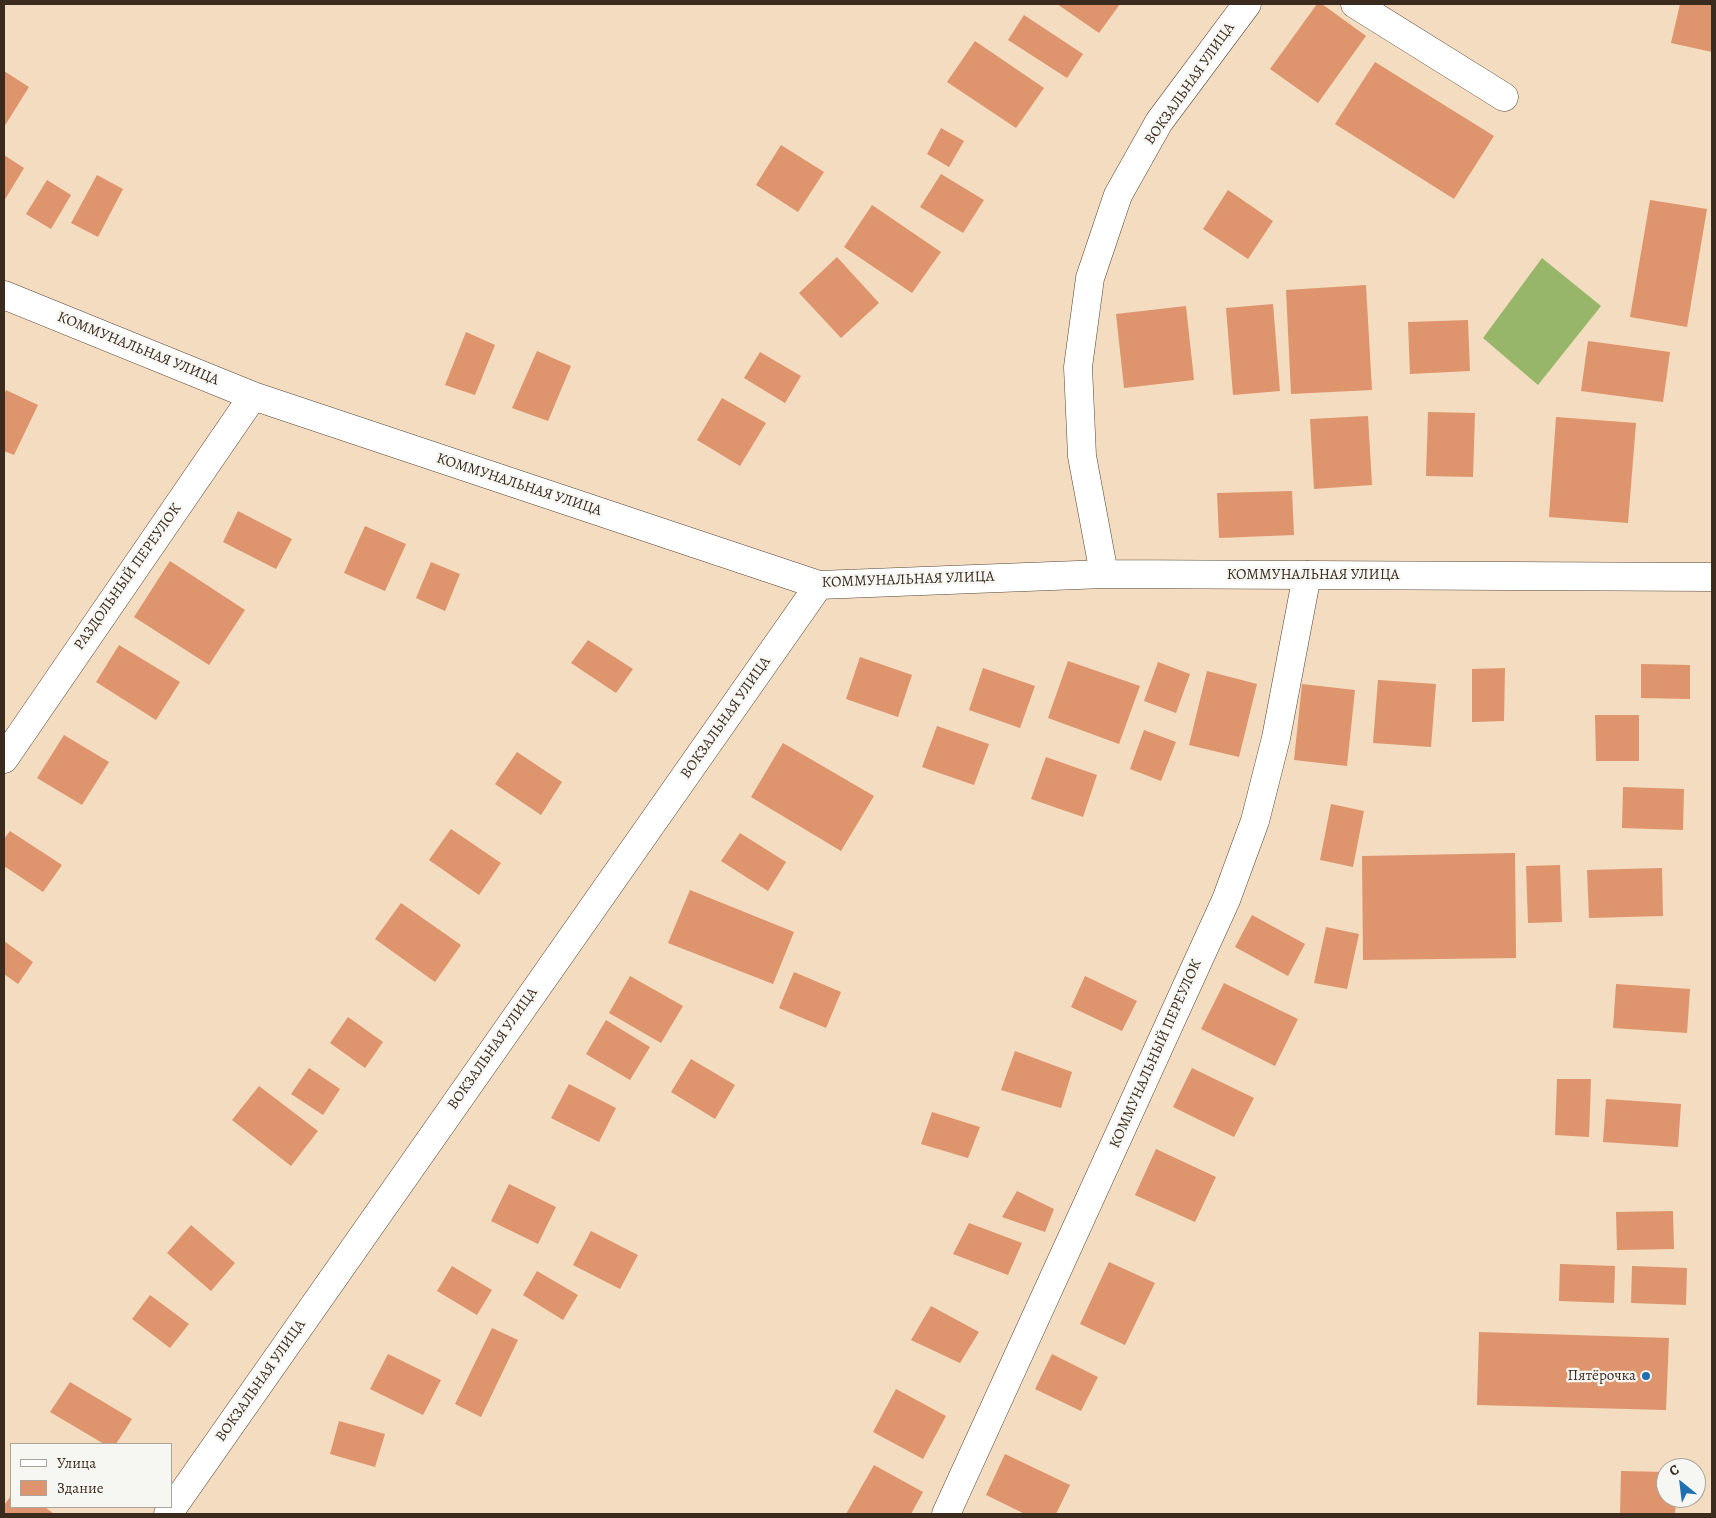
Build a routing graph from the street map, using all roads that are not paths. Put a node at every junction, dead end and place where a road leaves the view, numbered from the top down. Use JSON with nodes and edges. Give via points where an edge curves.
{"nodes":[{"id":1,"x":1247,"y":4,"type":"edge"},
{"id":2,"x":1355,"y":4,"type":"edge"},
{"id":3,"x":1504,"y":97,"type":"dead end"},
{"id":4,"x":4,"y":295,"type":"edge"},
{"id":5,"x":253,"y":396,"type":"junction"},
{"id":6,"x":1104,"y":574,"type":"junction"},
{"id":7,"x":1307,"y":574,"type":"junction"},
{"id":8,"x":1712,"y":577,"type":"edge"},
{"id":9,"x":819,"y":585,"type":"junction"},
{"id":10,"x":4,"y":758,"type":"edge"},
{"id":11,"x":168,"y":1514,"type":"edge"},
{"id":12,"x":946,"y":1514,"type":"edge"}],
"edges":[{"from":1,"to":6,"type":"street","name":"ВОКЗАЛЬНАЯ УЛИЦА","via":[[1159,122],[1118,195],[1090,278],[1078,387],[1082,456]]},
{"from":2,"to":3,"type":"street"},
{"from":4,"to":5,"type":"street","name":"КОММУНАЛЬНАЯ УЛИЦА"},
{"from":5,"to":9,"type":"street","name":"КОММУНАЛЬНАЯ УЛИЦА"},
{"from":5,"to":10,"type":"street","name":"РАЗДОЛЬНЫЙ ПЕРЕУЛОК"},
{"from":6,"to":7,"type":"street","name":"КОММУНАЛЬНАЯ УЛИЦА"},
{"from":6,"to":9,"type":"street","name":"КОММУНАЛЬНАЯ УЛИЦА"},
{"from":7,"to":8,"type":"street","name":"КОММУНАЛЬНАЯ УЛИЦА"},
{"from":7,"to":12,"type":"street","name":"КОММУНАЛЬНЫЙ ПЕРЕУЛОК","via":[[1256,821],[1229,891]]},
{"from":9,"to":11,"type":"street","name":"ВОКЗАЛЬНАЯ УЛИЦА"}]}
